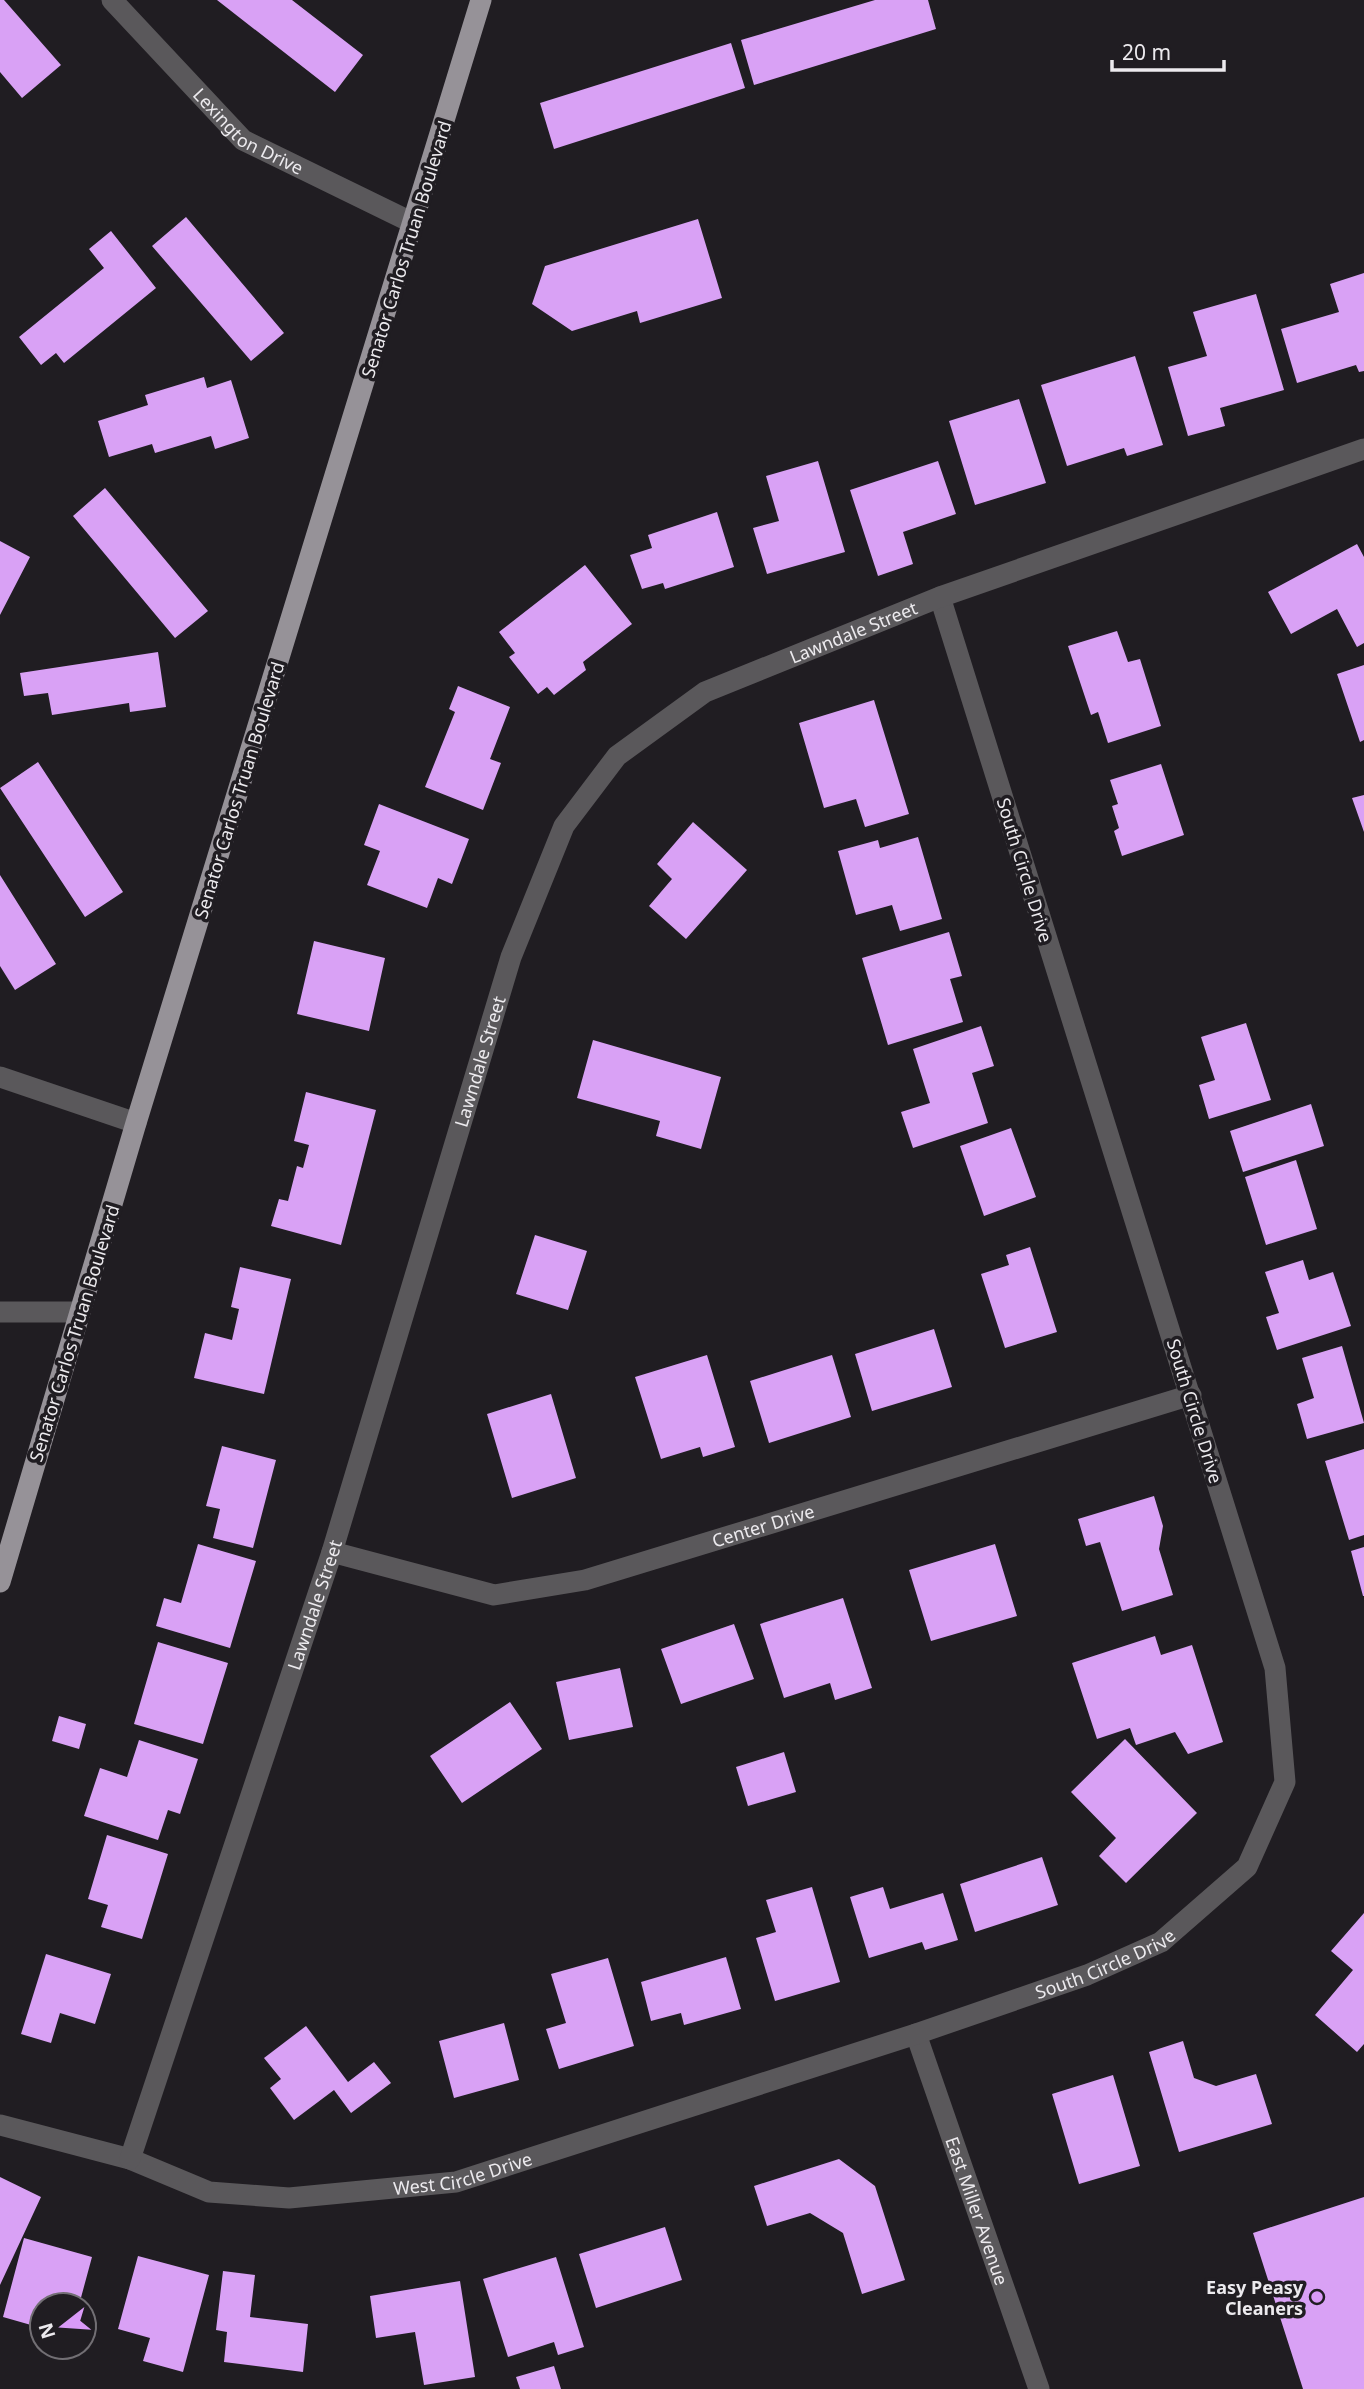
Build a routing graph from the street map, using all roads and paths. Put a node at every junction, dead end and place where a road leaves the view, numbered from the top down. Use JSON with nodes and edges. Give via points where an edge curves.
{"nodes":[{"id":1,"x":113,"y":0,"type":"edge"},
{"id":2,"x":481,"y":0,"type":"edge"},
{"id":3,"x":413,"y":223,"type":"junction"},
{"id":4,"x":1364,"y":449,"type":"edge"},
{"id":5,"x":940,"y":597,"type":"junction"},
{"id":6,"x":0,"y":1077,"type":"edge"},
{"id":7,"x":136,"y":1123,"type":"junction"},
{"id":8,"x":0,"y":1312,"type":"edge"},
{"id":9,"x":80,"y":1312,"type":"junction"},
{"id":10,"x":1191,"y":1395,"type":"junction"},
{"id":11,"x":332,"y":1552,"type":"junction"},
{"id":12,"x":0,"y":1582,"type":"edge"},
{"id":13,"x":916,"y":2034,"type":"junction"},
{"id":14,"x":0,"y":2126,"type":"edge"},
{"id":15,"x":130,"y":2159,"type":"junction"},
{"id":16,"x":1039,"y":2389,"type":"edge"}],
"edges":[{"from":1,"to":3,"type":"street","name":"Lexington Drive","via":[[243,140]]},
{"from":2,"to":3,"type":"main road","name":"Senator Carlos Truan Boulevard"},
{"from":3,"to":7,"type":"main road","name":"Senator Carlos Truan Boulevard"},
{"from":4,"to":5,"type":"street","name":"Lawndale Street"},
{"from":5,"to":10,"type":"street","name":"South Circle Drive"},
{"from":5,"to":11,"type":"street","name":"Lawndale Street","via":[[705,692],[617,756],[564,826],[511,957]]},
{"from":6,"to":7,"type":"street"},
{"from":7,"to":9,"type":"main road","name":"Senator Carlos Truan Boulevard"},
{"from":8,"to":9,"type":"street"},
{"from":9,"to":12,"type":"main road","name":"Senator Carlos Truan Boulevard"},
{"from":10,"to":11,"type":"street","name":"Center Drive","via":[[585,1580],[494,1595]]},
{"from":10,"to":13,"type":"street","name":"South Circle Drive","via":[[1275,1668],[1284,1782],[1247,1867],[1161,1942],[1087,1975]]},
{"from":11,"to":15,"type":"street","name":"Lawndale Street"},
{"from":13,"to":15,"type":"street","name":"West Circle Drive","via":[[456,2182],[289,2198],[209,2192]]},
{"from":13,"to":16,"type":"street","name":"East Miller Avenue"},
{"from":14,"to":15,"type":"street","name":"West Circle Drive"}]}
